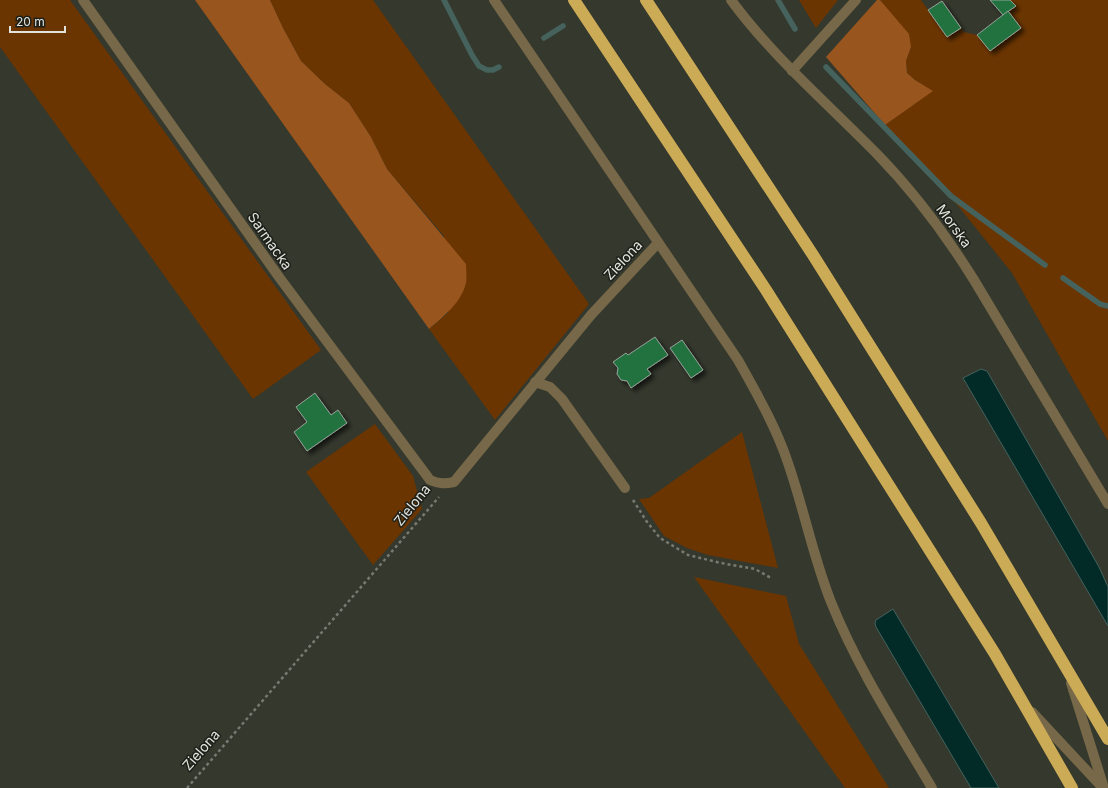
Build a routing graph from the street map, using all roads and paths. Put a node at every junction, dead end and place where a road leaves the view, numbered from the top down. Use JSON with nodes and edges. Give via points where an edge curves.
{"nodes":[{"id":1,"x":83,"y":0,"type":"edge"},
{"id":2,"x":494,"y":0,"type":"edge"},
{"id":3,"x":574,"y":0,"type":"edge"},
{"id":4,"x":646,"y":0,"type":"edge"},
{"id":5,"x":731,"y":0,"type":"edge"},
{"id":6,"x":856,"y":0,"type":"edge"},
{"id":7,"x":792,"y":71,"type":"junction"},
{"id":8,"x":658,"y":243,"type":"junction"},
{"id":9,"x":535,"y":382,"type":"junction"},
{"id":10,"x":446,"y":484,"type":"junction"},
{"id":11,"x":625,"y":488,"type":"joint"},
{"id":12,"x":1108,"y":504,"type":"edge"},
{"id":13,"x":771,"y":578,"type":"dead end"},
{"id":14,"x":1067,"y":669,"type":"junction"},
{"id":15,"x":1022,"y":701,"type":"junction"},
{"id":16,"x":1108,"y":738,"type":"edge"},
{"id":17,"x":187,"y":788,"type":"edge"},
{"id":18,"x":932,"y":788,"type":"edge"},
{"id":19,"x":1072,"y":788,"type":"edge"},
{"id":20,"x":1103,"y":788,"type":"edge"}],
"edges":[{"from":1,"to":10,"type":"street","name":"Sarmacka","via":[[279,277],[430,480],[437,484]]},
{"from":2,"to":8,"type":"street"},
{"from":3,"to":15,"type":"highway","via":[[766,290]]},
{"from":4,"to":14,"type":"highway","via":[[813,254],[981,523]]},
{"from":5,"to":7,"type":"street","name":"Morska"},
{"from":6,"to":7,"type":"street"},
{"from":7,"to":12,"type":"street","name":"Morska","via":[[886,164],[956,250]]},
{"from":8,"to":9,"type":"street","name":"Zielona","via":[[591,315]]},
{"from":8,"to":18,"type":"street","via":[[738,360],[771,421],[788,462],[822,580],[832,604],[872,686]]},
{"from":9,"to":10,"type":"street","name":"Zielona","via":[[454,482]]},
{"from":9,"to":11,"type":"street","via":[[550,387],[562,399]]},
{"from":10,"to":17,"type":"path","name":"Zielona","via":[[440,496]]},
{"from":11,"to":13,"type":"path","via":[[646,522],[660,538],[688,555],[755,569]]},
{"from":14,"to":16,"type":"highway"},
{"from":14,"to":20,"type":"street"},
{"from":15,"to":19,"type":"highway"},
{"from":15,"to":20,"type":"street"}]}
